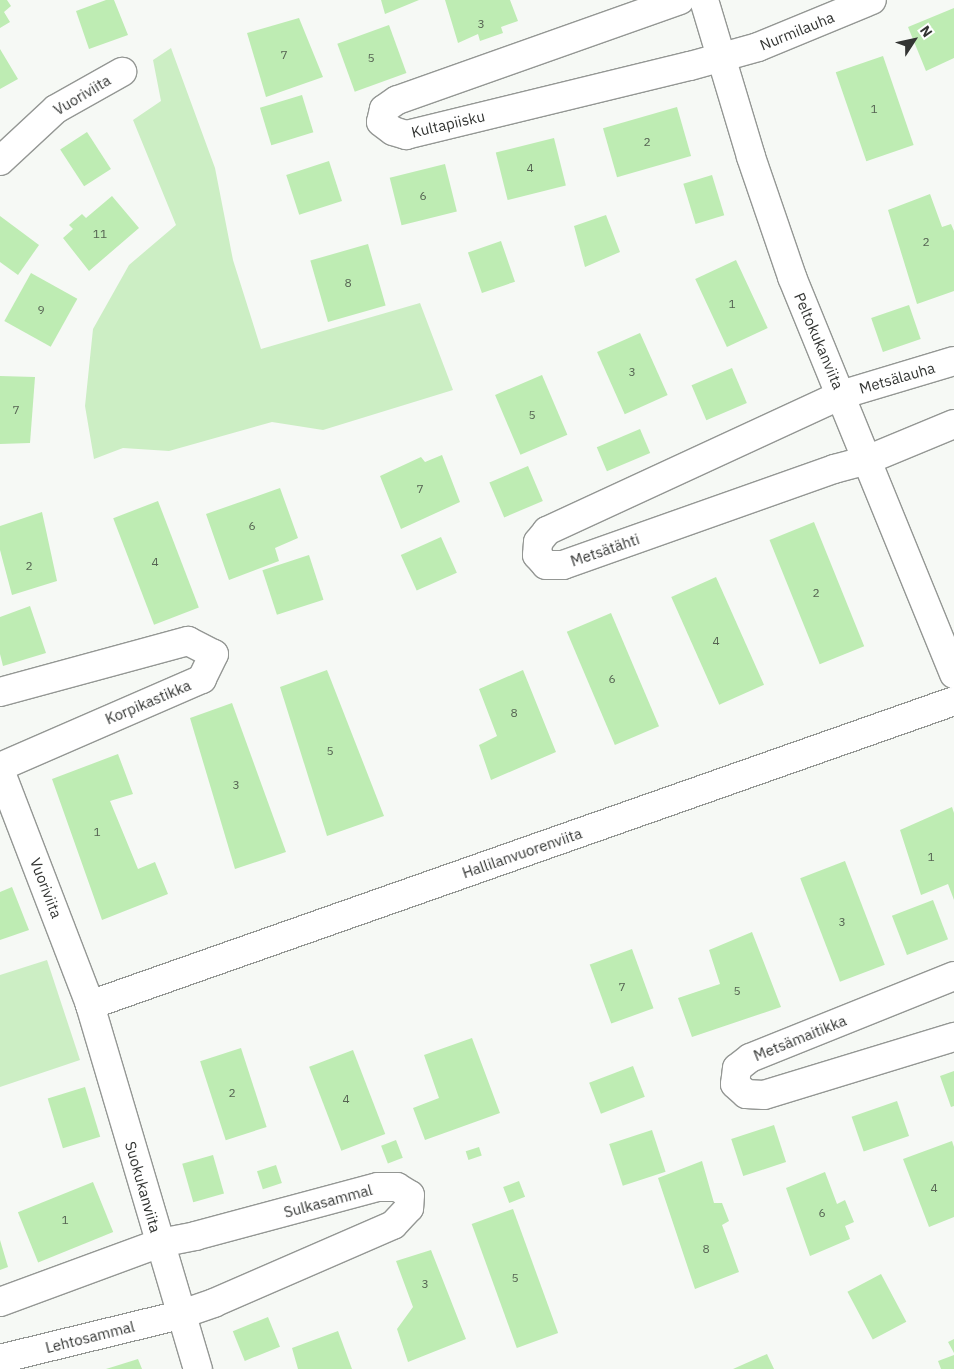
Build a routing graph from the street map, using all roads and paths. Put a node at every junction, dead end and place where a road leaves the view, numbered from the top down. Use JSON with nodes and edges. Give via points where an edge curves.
{"nodes":[{"id":1,"x":680,"y":0,"type":"edge"},
{"id":2,"x":704,"y":0,"type":"edge"},
{"id":3,"x":872,"y":0,"type":"edge"},
{"id":4,"x":720,"y":58,"type":"junction"},
{"id":5,"x":122,"y":72,"type":"dead end"},
{"id":6,"x":0,"y":162,"type":"edge"},
{"id":7,"x":954,"y":361,"type":"edge"},
{"id":8,"x":841,"y":395,"type":"junction"},
{"id":9,"x":954,"y":424,"type":"edge"},
{"id":10,"x":867,"y":460,"type":"junction"},
{"id":11,"x":954,"y":674,"type":"edge"},
{"id":12,"x":0,"y":692,"type":"edge"},
{"id":13,"x":954,"y":701,"type":"edge"},
{"id":14,"x":0,"y":769,"type":"edge"},
{"id":15,"x":954,"y":976,"type":"edge"},
{"id":16,"x":90,"y":1005,"type":"junction"},
{"id":17,"x":954,"y":1037,"type":"edge"},
{"id":18,"x":160,"y":1243,"type":"junction"},
{"id":19,"x":0,"y":1302,"type":"edge"},
{"id":20,"x":180,"y":1315,"type":"junction"},
{"id":21,"x":0,"y":1359,"type":"edge"},
{"id":22,"x":198,"y":1369,"type":"edge"}],
"edges":[{"from":1,"to":4,"type":"street","name":"Kultapiisku","via":[[397,100],[384,110],[381,122],[406,135]]},
{"from":2,"to":4,"type":"street","name":"Peltokukanviita"},
{"from":3,"to":4,"type":"street","name":"Nurmilauha","via":[[758,47]]},
{"from":4,"to":8,"type":"street","name":"Peltokukanviita","via":[[792,277]]},
{"from":5,"to":6,"type":"street","name":"Vuoriviita","via":[[56,109]]},
{"from":7,"to":8,"type":"street","name":"Metsälauha"},
{"from":8,"to":10,"type":"street","name":"Peltokukanviita"},
{"from":8,"to":10,"type":"street","name":"Metsätähti","via":[[547,531],[538,542],[537,555],[546,565],[563,565]]},
{"from":9,"to":10,"type":"street"},
{"from":10,"to":11,"type":"street","name":"Peltokukanviita"},
{"from":12,"to":14,"type":"street","name":"Korpikastikka","via":[[188,641],[214,654],[202,679]]},
{"from":13,"to":16,"type":"street","name":"Hallilanvuorenviita"},
{"from":14,"to":16,"type":"street","name":"Vuoriviita"},
{"from":15,"to":17,"type":"street","name":"Metsämaitikka","via":[[750,1058],[737,1068],[736,1084],[746,1094],[764,1095]]},
{"from":16,"to":18,"type":"street","name":"Suokukanviita"},
{"from":18,"to":19,"type":"street"},
{"from":18,"to":20,"type":"street","name":"Suokukanviita"},
{"from":18,"to":20,"type":"street","name":"Sulkasammal","via":[[378,1187],[397,1187],[410,1195],[409,1208],[393,1225]]},
{"from":20,"to":21,"type":"street","name":"Lehtosammal"},
{"from":20,"to":22,"type":"street","name":"Suokukanviita"}]}
